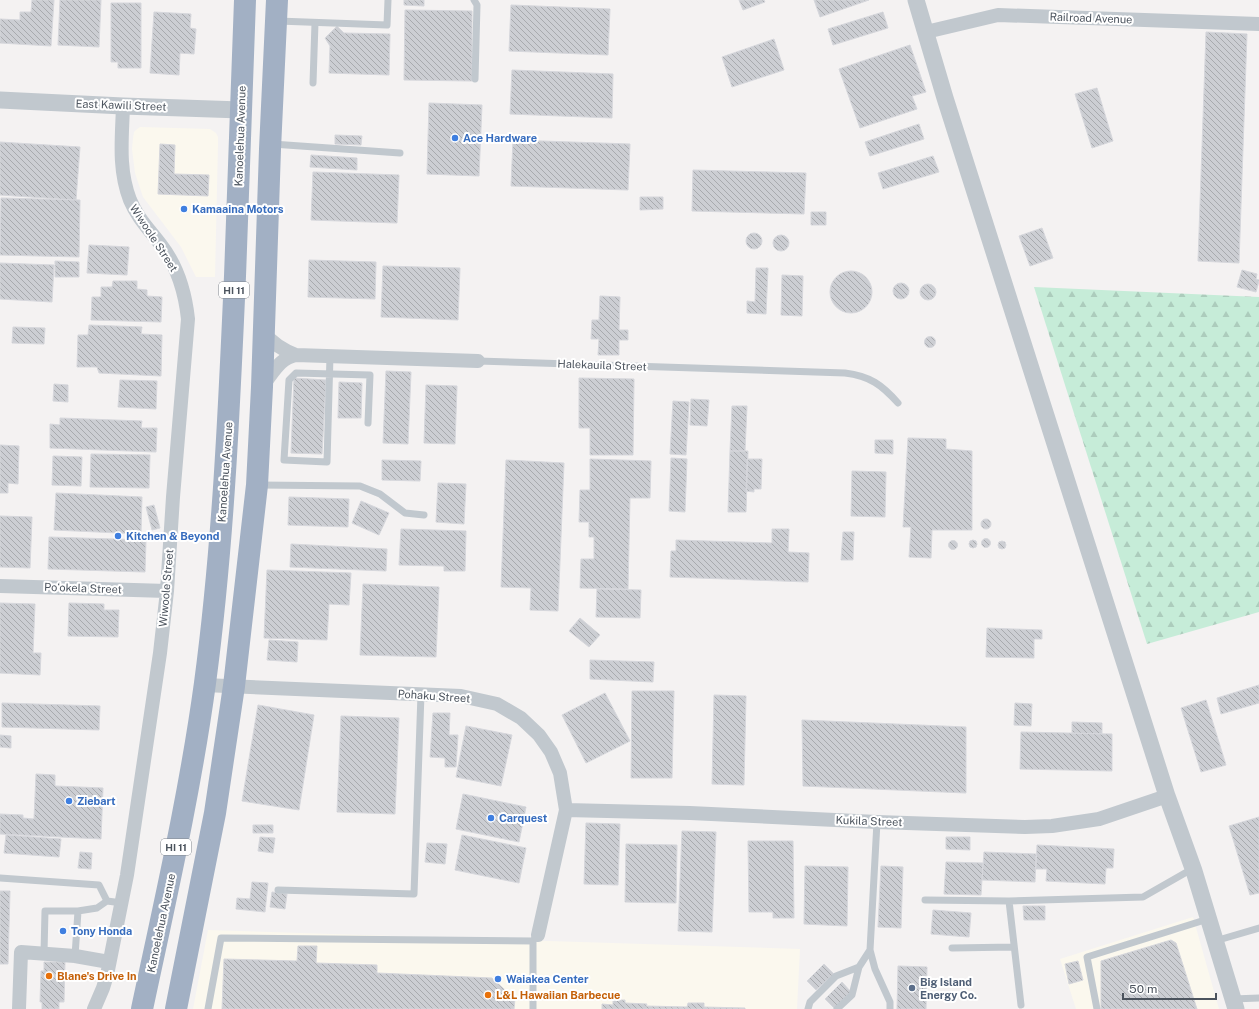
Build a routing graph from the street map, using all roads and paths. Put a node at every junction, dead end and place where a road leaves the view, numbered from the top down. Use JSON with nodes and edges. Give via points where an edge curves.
{"nodes":[{"id":1,"x":245,"y":0,"type":"edge"},
{"id":2,"x":277,"y":0,"type":"edge"},
{"id":3,"x":388,"y":0,"type":"edge"},
{"id":4,"x":474,"y":0,"type":"edge"},
{"id":5,"x":916,"y":0,"type":"edge"},
{"id":6,"x":276,"y":21,"type":"junction"},
{"id":7,"x":315,"y":22,"type":"junction"},
{"id":8,"x":1259,"y":24,"type":"edge"},
{"id":9,"x":926,"y":32,"type":"junction"},
{"id":10,"x":273,"y":78,"type":"junction"},
{"id":11,"x":475,"y":79,"type":"dead end"},
{"id":12,"x":313,"y":83,"type":"dead end"},
{"id":13,"x":0,"y":100,"type":"edge"},
{"id":14,"x":123,"y":106,"type":"junction"},
{"id":15,"x":241,"y":110,"type":"junction"},
{"id":16,"x":270,"y":147,"type":"junction"},
{"id":17,"x":400,"y":153,"type":"dead end"},
{"id":18,"x":263,"y":332,"type":"junction"},
{"id":19,"x":296,"y":355,"type":"junction"},
{"id":20,"x":330,"y":356,"type":"junction"},
{"id":21,"x":478,"y":361,"type":"joint"},
{"id":22,"x":330,"y":374,"type":"junction"},
{"id":23,"x":262,"y":386,"type":"junction"},
{"id":24,"x":898,"y":403,"type":"dead end"},
{"id":25,"x":368,"y":423,"type":"dead end"},
{"id":26,"x":257,"y":485,"type":"junction"},
{"id":27,"x":424,"y":515,"type":"dead end"},
{"id":28,"x":0,"y":586,"type":"edge"},
{"id":29,"x":167,"y":591,"type":"junction"},
{"id":30,"x":204,"y":685,"type":"junction"},
{"id":31,"x":234,"y":686,"type":"junction"},
{"id":32,"x":421,"y":694,"type":"junction"},
{"id":33,"x":1167,"y":796,"type":"junction"},
{"id":34,"x":566,"y":810,"type":"junction"},
{"id":35,"x":877,"y":822,"type":"junction"},
{"id":36,"x":1193,"y":869,"type":"junction"},
{"id":37,"x":0,"y":878,"type":"edge"},
{"id":38,"x":278,"y":890,"type":"dead end"},
{"id":39,"x":925,"y":900,"type":"dead end"},
{"id":40,"x":1009,"y":901,"type":"junction"},
{"id":41,"x":108,"y":902,"type":"junction"},
{"id":42,"x":122,"y":903,"type":"junction"},
{"id":43,"x":78,"y":911,"type":"junction"},
{"id":44,"x":1208,"y":919,"type":"junction"},
{"id":45,"x":1259,"y":928,"type":"edge"},
{"id":46,"x":535,"y":938,"type":"junction"},
{"id":47,"x":1215,"y":941,"type":"junction"},
{"id":48,"x":1014,"y":947,"type":"junction"},
{"id":49,"x":952,"y":948,"type":"dead end"},
{"id":50,"x":870,"y":950,"type":"junction"},
{"id":51,"x":44,"y":954,"type":"junction"},
{"id":52,"x":75,"y":956,"type":"junction"},
{"id":53,"x":109,"y":962,"type":"junction"},
{"id":54,"x":859,"y":968,"type":"junction"},
{"id":55,"x":1259,"y":998,"type":"edge"},
{"id":56,"x":1234,"y":1004,"type":"edge"},
{"id":57,"x":1021,"y":1005,"type":"dead end"},
{"id":58,"x":19,"y":1009,"type":"edge"},
{"id":59,"x":94,"y":1009,"type":"edge"},
{"id":60,"x":142,"y":1009,"type":"edge"},
{"id":61,"x":176,"y":1009,"type":"edge"},
{"id":62,"x":208,"y":1009,"type":"edge"},
{"id":63,"x":533,"y":1009,"type":"edge"},
{"id":64,"x":808,"y":1009,"type":"edge"},
{"id":65,"x":837,"y":1009,"type":"edge"},
{"id":66,"x":890,"y":1009,"type":"edge"},
{"id":67,"x":1097,"y":1009,"type":"edge"}],
"edges":[{"from":1,"to":15,"type":"highway","name":"Kanoelehua Avenue","number":"HI 11"},
{"from":2,"to":6,"type":"highway","number":"HI 11"},
{"from":3,"to":7,"type":"lane","via":[[387,25]]},
{"from":4,"to":11,"type":"lane","via":[[477,5]]},
{"from":5,"to":9,"type":"street"},
{"from":6,"to":7,"type":"lane"},
{"from":6,"to":10,"type":"highway","number":"HI 11"},
{"from":7,"to":12,"type":"lane"},
{"from":8,"to":9,"type":"street","name":"Railroad Avenue","via":[[998,15]]},
{"from":9,"to":33,"type":"street"},
{"from":10,"to":15,"type":"highway","via":[[265,94]]},
{"from":10,"to":16,"type":"highway","number":"HI 11"},
{"from":13,"to":14,"type":"street","name":"East Kawili Street"},
{"from":14,"to":15,"type":"street","name":"East Kawili Street"},
{"from":14,"to":29,"type":"street","name":"Wiwoole Street","via":[[121,161],[130,201],[141,221],[174,263],[182,285],[188,318]]},
{"from":15,"to":16,"type":"highway","via":[[251,113],[259,121]]},
{"from":15,"to":30,"type":"highway","name":"Kanoelehua Avenue","number":"HI 11","via":[[225,471],[217,580]]},
{"from":16,"to":17,"type":"lane"},
{"from":16,"to":18,"type":"highway","number":"HI 11"},
{"from":18,"to":19,"type":"street","name":"Halekauila Street","via":[[277,346]]},
{"from":18,"to":23,"type":"highway","number":"HI 11"},
{"from":19,"to":20,"type":"street","name":"Halekauila Street"},
{"from":19,"to":23,"type":"street","via":[[283,360]]},
{"from":20,"to":21,"type":"street","name":"Halekauila Street"},
{"from":20,"to":22,"type":"lane"},
{"from":21,"to":24,"type":"lane","name":"Halekauila Street","via":[[845,372],[877,384]]},
{"from":22,"to":22,"type":"lane","via":[[327,462],[284,460],[289,380],[296,373]]},
{"from":22,"to":25,"type":"lane","via":[[370,375]]},
{"from":23,"to":26,"type":"highway","number":"HI 11"},
{"from":26,"to":27,"type":"lane","via":[[360,486],[380,494],[405,513]]},
{"from":26,"to":31,"type":"highway","number":"HI 11"},
{"from":28,"to":29,"type":"street","name":"Po‘okela Street"},
{"from":29,"to":42,"type":"street","name":"Wiwoole Street"},
{"from":30,"to":31,"type":"street","name":"Pohaku Street"},
{"from":30,"to":60,"type":"highway","name":"Kanoelehua Avenue","number":"HI 11","via":[[184,811]]},
{"from":31,"to":32,"type":"street","name":"Pohaku Street"},
{"from":31,"to":61,"type":"highway","number":"HI 11","via":[[215,813]]},
{"from":32,"to":34,"type":"street","name":"Pohaku Street","via":[[461,696],[497,704],[521,718],[539,735],[551,752],[560,773]]},
{"from":32,"to":38,"type":"lane","via":[[414,894]]},
{"from":33,"to":35,"type":"street","name":"Kukila Street","via":[[1099,819],[1052,826]]},
{"from":33,"to":36,"type":"street"},
{"from":34,"to":35,"type":"street","name":"Kukila Street"},
{"from":34,"to":46,"type":"street","name":"Pohaku Street"},
{"from":35,"to":50,"type":"lane"},
{"from":36,"to":40,"type":"lane","via":[[1143,897]]},
{"from":36,"to":44,"type":"street"},
{"from":37,"to":41,"type":"lane","via":[[99,885]]},
{"from":39,"to":40,"type":"lane"},
{"from":40,"to":48,"type":"lane"},
{"from":41,"to":42,"type":"lane"},
{"from":41,"to":43,"type":"lane","via":[[97,908]]},
{"from":42,"to":53,"type":"street","name":"Wiwoole Street"},
{"from":43,"to":51,"type":"lane","via":[[45,911]]},
{"from":43,"to":52,"type":"lane"},
{"from":44,"to":47,"type":"street"},
{"from":44,"to":67,"type":"lane","via":[[1087,957]]},
{"from":45,"to":47,"type":"lane"},
{"from":46,"to":62,"type":"lane","via":[[220,938]]},
{"from":46,"to":63,"type":"lane"},
{"from":47,"to":56,"type":"street"},
{"from":48,"to":49,"type":"lane"},
{"from":48,"to":57,"type":"lane"},
{"from":50,"to":54,"type":"lane"},
{"from":50,"to":66,"type":"lane","via":[[875,969],[890,1002]]},
{"from":51,"to":52,"type":"street"},
{"from":51,"to":58,"type":"street","via":[[21,952]]},
{"from":52,"to":53,"type":"street"},
{"from":53,"to":59,"type":"street","name":"Wiwoole Street","via":[[103,988]]},
{"from":54,"to":64,"type":"lane","via":[[836,976],[810,1002]]},
{"from":54,"to":65,"type":"lane","via":[[852,995]]},
{"from":55,"to":56,"type":"lane"}]}
